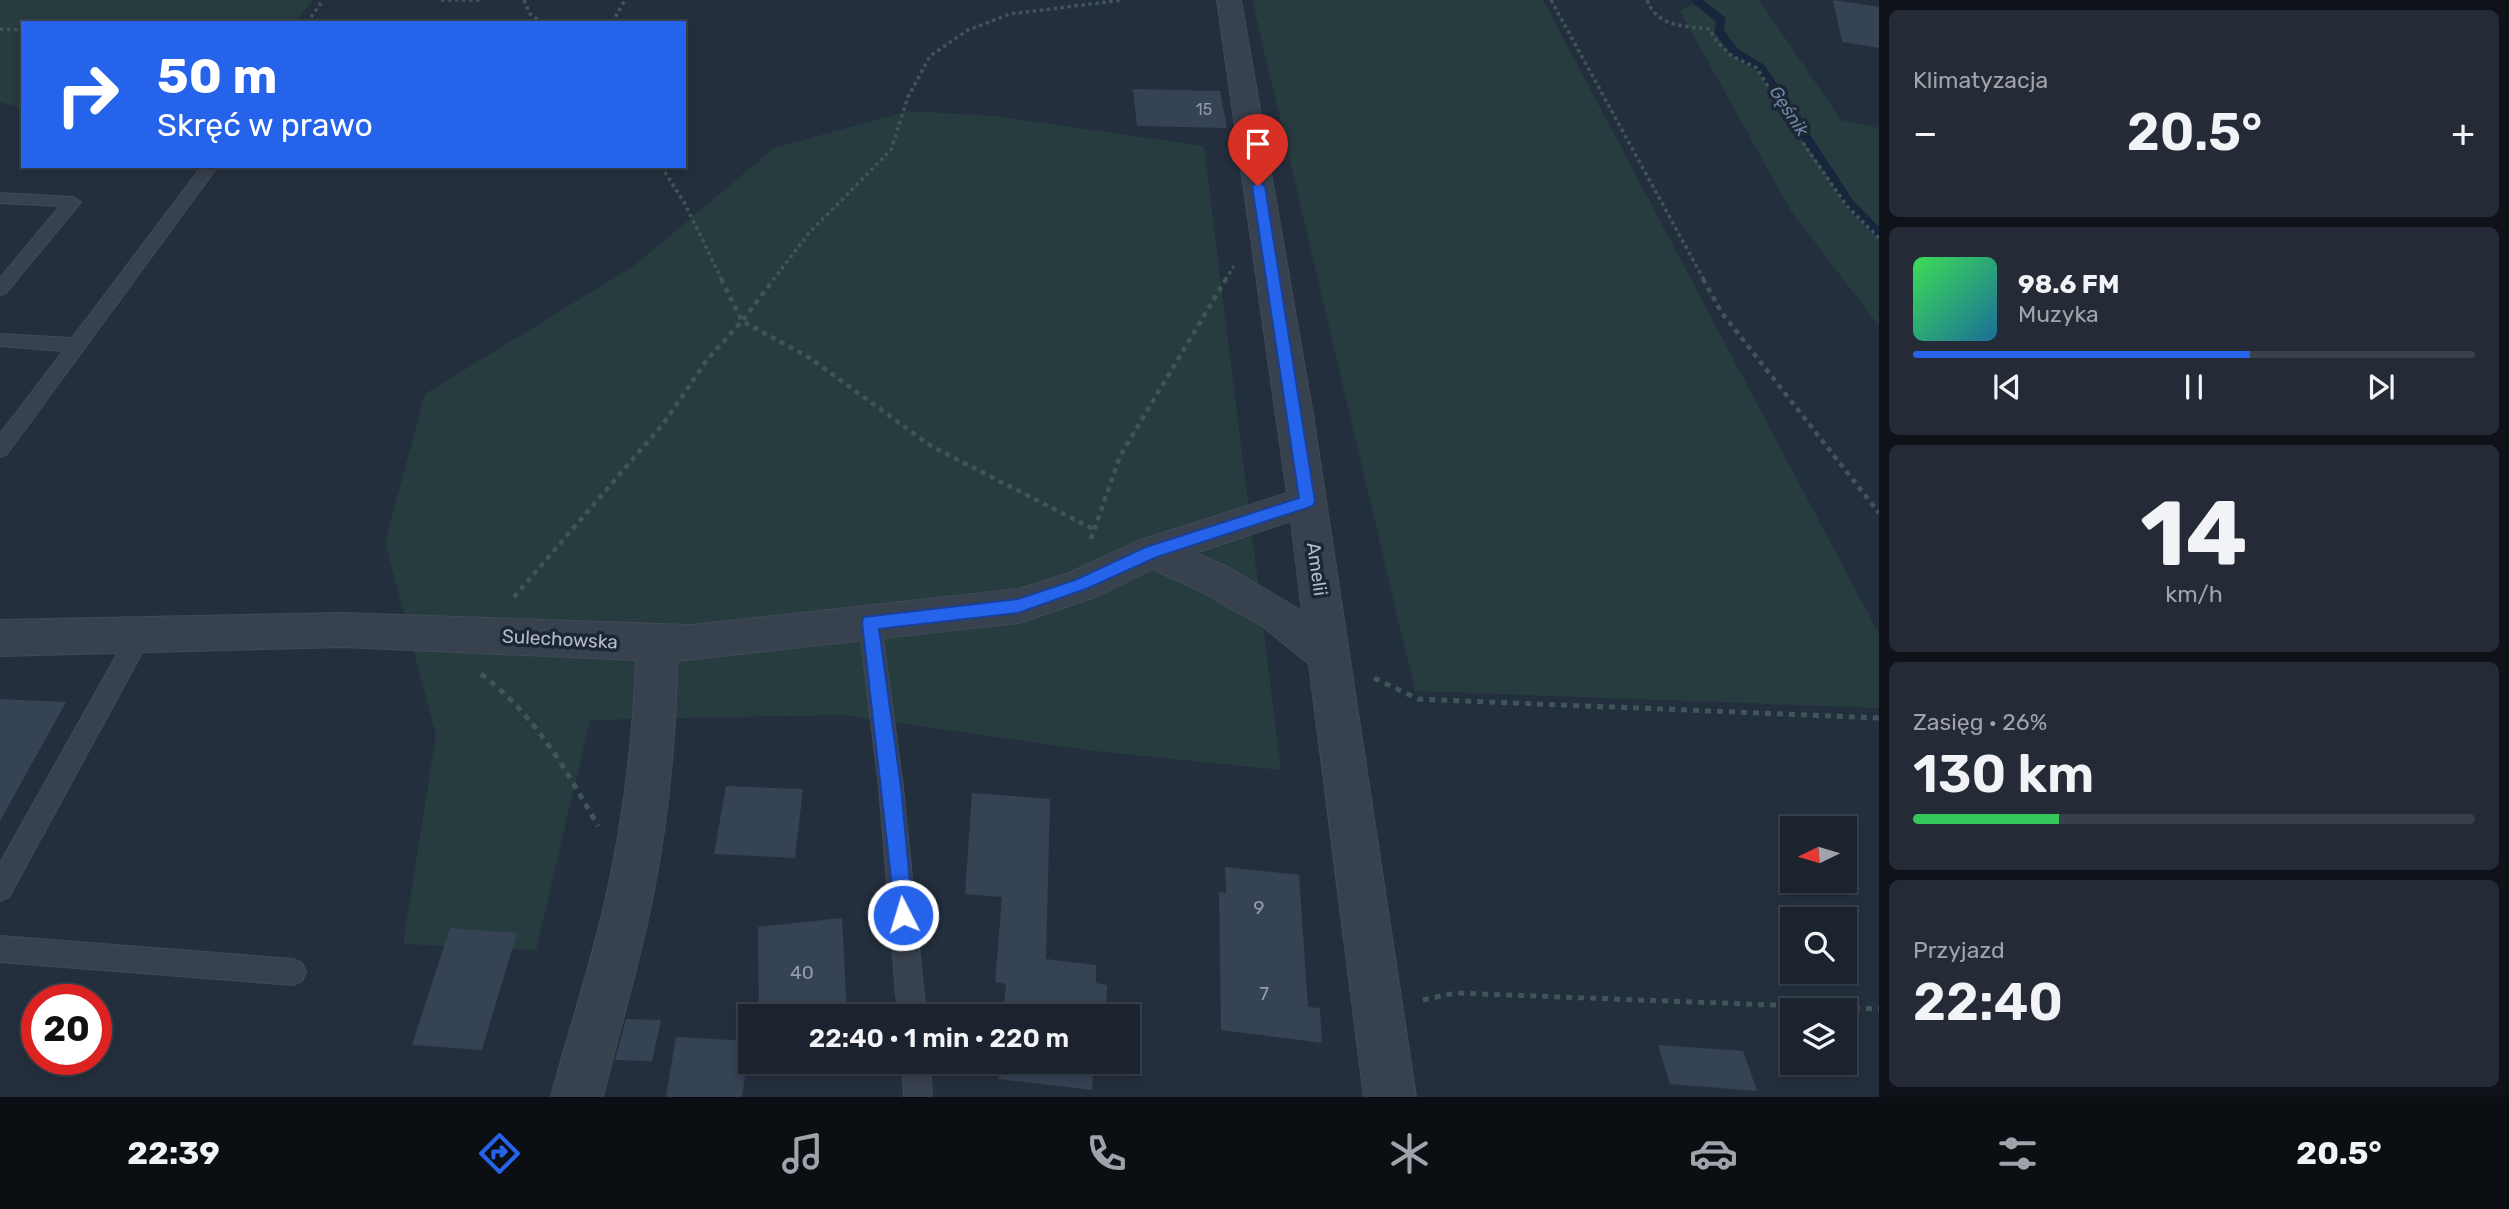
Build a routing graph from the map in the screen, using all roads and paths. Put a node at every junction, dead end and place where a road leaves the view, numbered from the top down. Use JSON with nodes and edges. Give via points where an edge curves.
{"nodes":[{"id":1,"x":323,"y":0,"type":"edge"},
{"id":2,"x":441,"y":0,"type":"edge"},
{"id":3,"x":480,"y":0,"type":"edge"},
{"id":4,"x":524,"y":0,"type":"edge"},
{"id":5,"x":625,"y":0,"type":"edge"},
{"id":6,"x":1123,"y":0,"type":"edge"},
{"id":7,"x":1229,"y":0,"type":"edge"},
{"id":8,"x":1551,"y":0,"type":"edge"},
{"id":9,"x":1647,"y":0,"type":"edge"},
{"id":10,"x":308,"y":21,"type":"edge"},
{"id":11,"x":540,"y":21,"type":"edge"},
{"id":12,"x":613,"y":21,"type":"edge"},
{"id":13,"x":0,"y":29,"type":"edge"},
{"id":14,"x":21,"y":30,"type":"edge"},
{"id":15,"x":209,"y":168,"type":"edge"},
{"id":16,"x":662,"y":168,"type":"edge"},
{"id":17,"x":0,"y":198,"type":"edge"},
{"id":18,"x":1263,"y":212,"type":"junction"},
{"id":19,"x":1879,"y":238,"type":"edge"},
{"id":20,"x":0,"y":289,"type":"edge"},
{"id":21,"x":741,"y":321,"type":"junction"},
{"id":22,"x":0,"y":340,"type":"edge"},
{"id":23,"x":77,"y":345,"type":"junction"},
{"id":24,"x":0,"y":449,"type":"edge"},
{"id":25,"x":1307,"y":501,"type":"junction"},
{"id":26,"x":1879,"y":513,"type":"edge"},
{"id":27,"x":1093,"y":529,"type":"junction"},
{"id":28,"x":1152,"y":552,"type":"junction"},
{"id":29,"x":1081,"y":584,"type":"junction"},
{"id":30,"x":870,"y":622,"type":"junction"},
{"id":31,"x":141,"y":633,"type":"junction"},
{"id":32,"x":0,"y":638,"type":"edge"},
{"id":33,"x":657,"y":643,"type":"junction"},
{"id":34,"x":479,"y":653,"type":"junction"},
{"id":35,"x":1329,"y":656,"type":"junction"},
{"id":36,"x":1879,"y":718,"type":"edge"},
{"id":37,"x":0,"y":888,"type":"edge"},
{"id":38,"x":630,"y":889,"type":"junction"},
{"id":39,"x":0,"y":949,"type":"edge"},
{"id":40,"x":293,"y":972,"type":"dead end"},
{"id":41,"x":911,"y":1004,"type":"edge"},
{"id":42,"x":1879,"y":1009,"type":"edge"},
{"id":43,"x":1378,"y":1011,"type":"junction"},
{"id":44,"x":917,"y":1074,"type":"edge"},
{"id":45,"x":576,"y":1097,"type":"edge"},
{"id":46,"x":918,"y":1097,"type":"edge"},
{"id":47,"x":1390,"y":1097,"type":"edge"}],
"edges":[{"from":1,"to":10,"type":"path"},
{"from":2,"to":3,"type":"path"},
{"from":4,"to":11,"type":"path","via":[[530,14]]},
{"from":5,"to":12,"type":"path"},
{"from":6,"to":21,"type":"path","via":[[1010,14],[968,30],[930,56],[908,97],[891,150],[809,233]]},
{"from":7,"to":18,"type":"street","name":"Amelii"},
{"from":8,"to":26,"type":"path","via":[[1722,313]]},
{"from":9,"to":19,"type":"path","via":[[1657,18],[1709,29],[1732,56],[1757,68],[1847,206]]},
{"from":13,"to":14,"type":"path"},
{"from":15,"to":23,"type":"lane"},
{"from":16,"to":21,"type":"path","via":[[685,204]]},
{"from":17,"to":20,"type":"lane","via":[[73,202]]},
{"from":18,"to":25,"type":"street","name":"Amelii"},
{"from":18,"to":27,"type":"path","via":[[1120,456]]},
{"from":21,"to":27,"type":"path","via":[[810,358],[931,446]]},
{"from":21,"to":34,"type":"path"},
{"from":22,"to":23,"type":"lane"},
{"from":23,"to":24,"type":"lane"},
{"from":25,"to":28,"type":"street","name":"Sulechowska"},
{"from":25,"to":35,"type":"street","name":"Amelii"},
{"from":27,"to":29,"type":"path"},
{"from":28,"to":29,"type":"street","name":"Sulechowska"},
{"from":28,"to":35,"type":"street","via":[[1212,578],[1276,614]]},
{"from":29,"to":30,"type":"street","name":"Sulechowska","via":[[1018,606]]},
{"from":30,"to":33,"type":"street","name":"Sulechowska"},
{"from":30,"to":41,"type":"lane"},
{"from":31,"to":32,"type":"street","name":"Sulechowska"},
{"from":31,"to":34,"type":"street","name":"Sulechowska","via":[[342,630]]},
{"from":31,"to":37,"type":"lane"},
{"from":33,"to":34,"type":"street","name":"Sulechowska"},
{"from":33,"to":38,"type":"street","via":[[656,713]]},
{"from":34,"to":38,"type":"path","via":[[542,730],[622,867]]},
{"from":35,"to":36,"type":"path","via":[[1418,699]]},
{"from":35,"to":43,"type":"street","name":"Amelii"},
{"from":38,"to":45,"type":"street"},
{"from":39,"to":40,"type":"lane"},
{"from":42,"to":43,"type":"path","via":[[1455,993]]},
{"from":43,"to":47,"type":"street","name":"Amelii"},
{"from":44,"to":46,"type":"lane"}]}
